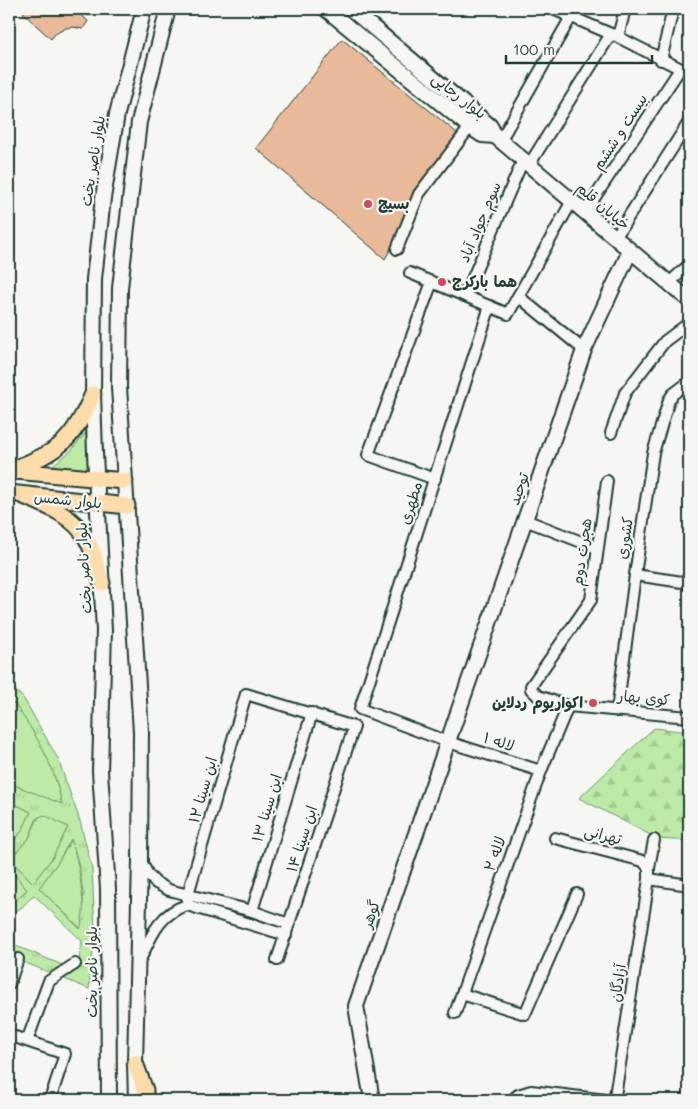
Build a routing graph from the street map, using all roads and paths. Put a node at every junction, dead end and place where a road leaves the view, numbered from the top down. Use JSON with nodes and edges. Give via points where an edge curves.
{"nodes":[{"id":1,"x":144,"y":9,"type":"edge"},
{"id":2,"x":168,"y":9,"type":"edge"},
{"id":3,"x":326,"y":9,"type":"edge"},
{"id":4,"x":351,"y":9,"type":"edge"},
{"id":5,"x":553,"y":9,"type":"edge"},
{"id":6,"x":625,"y":9,"type":"edge"},
{"id":7,"x":673,"y":9,"type":"edge"},
{"id":8,"x":572,"y":13,"type":"edge"},
{"id":9,"x":614,"y":36,"type":"junction"},
{"id":10,"x":661,"y":60,"type":"junction"},
{"id":11,"x":684,"y":71,"type":"edge"},
{"id":12,"x":689,"y":122,"type":"edge"},
{"id":13,"x":470,"y":127,"type":"junction"},
{"id":14,"x":498,"y":138,"type":"junction"},
{"id":15,"x":526,"y":163,"type":"junction"},
{"id":16,"x":572,"y":201,"type":"junction"},
{"id":17,"x":585,"y":212,"type":"junction"},
{"id":18,"x":615,"y":238,"type":"junction"},
{"id":19,"x":397,"y":249,"type":"dead end"},
{"id":20,"x":630,"y":251,"type":"junction"},
{"id":21,"x":689,"y":265,"type":"edge"},
{"id":22,"x":410,"y":272,"type":"dead end"},
{"id":23,"x":432,"y":282,"type":"junction"},
{"id":24,"x":669,"y":283,"type":"junction"},
{"id":25,"x":465,"y":296,"type":"junction"},
{"id":26,"x":518,"y":296,"type":"junction"},
{"id":27,"x":689,"y":300,"type":"edge"},
{"id":28,"x":490,"y":306,"type":"junction"},
{"id":29,"x":689,"y":323,"type":"edge"},
{"id":30,"x":584,"y":350,"type":"junction"},
{"id":31,"x":689,"y":382,"type":"edge"},
{"id":32,"x":94,"y":394,"type":"junction"},
{"id":33,"x":611,"y":433,"type":"dead end"},
{"id":34,"x":10,"y":470,"type":"edge"},
{"id":35,"x":96,"y":479,"type":"junction"},
{"id":36,"x":435,"y":479,"type":"junction"},
{"id":37,"x":125,"y":481,"type":"junction"},
{"id":38,"x":607,"y":481,"type":"dead end"},
{"id":39,"x":15,"y":494,"type":"edge"},
{"id":40,"x":97,"y":503,"type":"junction"},
{"id":41,"x":127,"y":506,"type":"junction"},
{"id":42,"x":525,"y":520,"type":"junction"},
{"id":43,"x":597,"y":548,"type":"junction"},
{"id":44,"x":635,"y":575,"type":"junction"},
{"id":45,"x":102,"y":583,"type":"junction"},
{"id":46,"x":689,"y":583,"type":"edge"},
{"id":47,"x":538,"y":696,"type":"joint"},
{"id":48,"x":568,"y":706,"type":"junction"},
{"id":49,"x":360,"y":709,"type":"joint"},
{"id":50,"x":617,"y":710,"type":"junction"},
{"id":51,"x":312,"y":713,"type":"junction"},
{"id":52,"x":689,"y":717,"type":"edge"},
{"id":53,"x":448,"y":742,"type":"junction"},
{"id":54,"x":541,"y":771,"type":"junction"},
{"id":55,"x":555,"y":838,"type":"dead end"},
{"id":56,"x":654,"y":840,"type":"dead end"},
{"id":57,"x":140,"y":860,"type":"junction"},
{"id":58,"x":647,"y":869,"type":"junction"},
{"id":59,"x":689,"y":885,"type":"edge"},
{"id":60,"x":188,"y":894,"type":"junction"},
{"id":61,"x":577,"y":894,"type":"dead end"},
{"id":62,"x":187,"y":905,"type":"junction"},
{"id":63,"x":252,"y":912,"type":"junction"},
{"id":64,"x":289,"y":924,"type":"junction"},
{"id":65,"x":286,"y":935,"type":"junction"},
{"id":66,"x":18,"y":959,"type":"dead end"},
{"id":67,"x":277,"y":960,"type":"dead end"},
{"id":68,"x":74,"y":964,"type":"dead end"},
{"id":69,"x":137,"y":967,"type":"junction"},
{"id":70,"x":9,"y":984,"type":"edge"},
{"id":71,"x":462,"y":994,"type":"junction"},
{"id":72,"x":455,"y":1013,"type":"dead end"},
{"id":73,"x":9,"y":1035,"type":"edge"},
{"id":74,"x":27,"y":1041,"type":"junction"},
{"id":75,"x":134,"y":1063,"type":"junction"},
{"id":76,"x":50,"y":1100,"type":"edge"},
{"id":77,"x":109,"y":1100,"type":"edge"},
{"id":78,"x":136,"y":1100,"type":"edge"},
{"id":79,"x":145,"y":1100,"type":"edge"},
{"id":80,"x":372,"y":1100,"type":"edge"},
{"id":81,"x":512,"y":1100,"type":"edge"},
{"id":82,"x":606,"y":1100,"type":"edge"},
{"id":83,"x":610,"y":1100,"type":"edge"}],
"edges":[{"from":1,"to":32,"type":"main road","name":"بلوار ناصر بخت","via":[[117,114],[103,198],[94,279]]},
{"from":2,"to":37,"type":"main road","via":[[139,122],[120,288],[119,387]]},
{"from":3,"to":13,"type":"main road","name":"بلوار رجایی"},
{"from":4,"to":14,"type":"main road","name":"بلوار رجایی","via":[[490,126]]},
{"from":5,"to":8,"type":"street"},
{"from":6,"to":9,"type":"street","name":"سوم جواد آباد"},
{"from":7,"to":10,"type":"street"},
{"from":8,"to":9,"type":"street"},
{"from":8,"to":14,"type":"street"},
{"from":9,"to":10,"type":"street"},
{"from":9,"to":15,"type":"street","name":"سوم جواد آباد"},
{"from":10,"to":11,"type":"street"},
{"from":11,"to":17,"type":"street","name":"بیست و ششم"},
{"from":12,"to":18,"type":"street"},
{"from":13,"to":14,"type":"main road","name":"بلوار رجایی","via":[[482,135]]},
{"from":13,"to":19,"type":"street","via":[[419,194]]},
{"from":14,"to":15,"type":"main road","name":"خیابان قلم"},
{"from":15,"to":16,"type":"main road","name":"خیابان قلم"},
{"from":15,"to":25,"type":"street","name":"سوم جواد آباد"},
{"from":16,"to":17,"type":"main road","name":"خیابان قلم"},
{"from":16,"to":26,"type":"street"},
{"from":17,"to":18,"type":"main road","name":"خیابان قلم"},
{"from":18,"to":20,"type":"main road","name":"خیابان قلم"},
{"from":20,"to":24,"type":"main road","name":"خیابان قلم"},
{"from":20,"to":30,"type":"main road","name":"توحید"},
{"from":21,"to":24,"type":"street"},
{"from":22,"to":23,"type":"street"},
{"from":23,"to":25,"type":"street"},
{"from":23,"to":36,"type":"street","via":[[368,455]]},
{"from":24,"to":27,"type":"main road","name":"خیابان قلم"},
{"from":25,"to":28,"type":"street"},
{"from":26,"to":28,"type":"street","via":[[508,314]]},
{"from":26,"to":30,"type":"street"},
{"from":28,"to":36,"type":"street","name":"مطهری"},
{"from":29,"to":33,"type":"street","via":[[665,341],[625,393]]},
{"from":30,"to":42,"type":"main road","name":"توحید"},
{"from":31,"to":44,"type":"street","name":"کشوری","via":[[669,400],[653,453]]},
{"from":32,"to":34,"type":"main road","via":[[82,421],[63,444]]},
{"from":32,"to":35,"type":"main road","name":"بلوار ناصر بخت"},
{"from":34,"to":35,"type":"main road","name":"بلوار شمس"},
{"from":35,"to":37,"type":"main road","name":"بلوار شمس"},
{"from":35,"to":40,"type":"main road","name":"بلوار ناصر بخت"},
{"from":36,"to":49,"type":"street","name":"مطهری"},
{"from":37,"to":41,"type":"main road"},
{"from":38,"to":43,"type":"street","name":"هجرت دوم"},
{"from":39,"to":40,"type":"main road","name":"بلوار شمس"},
{"from":39,"to":45,"type":"main road","via":[[49,506],[78,528],[89,543]]},
{"from":40,"to":41,"type":"main road","name":"بلوار شمس"},
{"from":40,"to":45,"type":"main road","name":"بلوار ناصر بخت"},
{"from":41,"to":57,"type":"main road","via":[[141,732]]},
{"from":42,"to":43,"type":"street"},
{"from":42,"to":53,"type":"main road","name":"توحید"},
{"from":43,"to":47,"type":"street","name":"هجرت دوم","via":[[591,600],[531,686],[530,689]]},
{"from":44,"to":46,"type":"street"},
{"from":44,"to":50,"type":"street","name":"کشوری"},
{"from":45,"to":77,"type":"main road","name":"بلوار ناصر بخت","via":[[104,648],[100,771],[108,889]]},
{"from":47,"to":48,"type":"street","name":"کوی بهار"},
{"from":48,"to":50,"type":"street","name":"کوی بهار"},
{"from":48,"to":54,"type":"street","name":"لاله ۲"},
{"from":49,"to":53,"type":"street","name":"لاله ۱"},
{"from":50,"to":52,"type":"street","name":"کوی بهار"},
{"from":51,"to":60,"type":"street","name":"ابن سینا ۱۲","via":[[246,694]]},
{"from":51,"to":63,"type":"street","name":"ابن سینا ۱۳"},
{"from":51,"to":64,"type":"street","name":"ابن سینا ۱۴","via":[[354,727]]},
{"from":53,"to":54,"type":"street","name":"لاله ۱"},
{"from":53,"to":80,"type":"main road","name":"گوهر","via":[[356,1006]]},
{"from":54,"to":71,"type":"street","name":"لاله ۲"},
{"from":55,"to":58,"type":"street","name":"تهرانی"},
{"from":56,"to":58,"type":"street","name":"آزادگان"},
{"from":57,"to":60,"type":"street","via":[[156,883]]},
{"from":57,"to":69,"type":"main road"},
{"from":58,"to":59,"type":"street","name":"تهرانی"},
{"from":58,"to":83,"type":"street","name":"آزادگان","via":[[615,1096]]},
{"from":60,"to":62,"type":"street","name":"ابن سینا ۱۲"},
{"from":60,"to":63,"type":"street"},
{"from":61,"to":71,"type":"street","via":[[525,1014]]},
{"from":62,"to":65,"type":"street"},
{"from":62,"to":69,"type":"street","via":[[174,909],[163,918]]},
{"from":63,"to":64,"type":"street"},
{"from":64,"to":65,"type":"street","name":"ابن سینا ۱۴"},
{"from":65,"to":67,"type":"street","name":"ابن سینا ۱۴"},
{"from":66,"to":70,"type":"street"},
{"from":68,"to":74,"type":"street","via":[[49,981]]},
{"from":69,"to":75,"type":"main road"},
{"from":71,"to":72,"type":"street","name":"لاله ۲"},
{"from":73,"to":74,"type":"street"},
{"from":74,"to":76,"type":"street","via":[[65,1054]]},
{"from":75,"to":78,"type":"main road"},
{"from":75,"to":79,"type":"main road","via":[[145,1090]]},
{"from":81,"to":82,"type":"street","via":[[531,1091]]}]}
